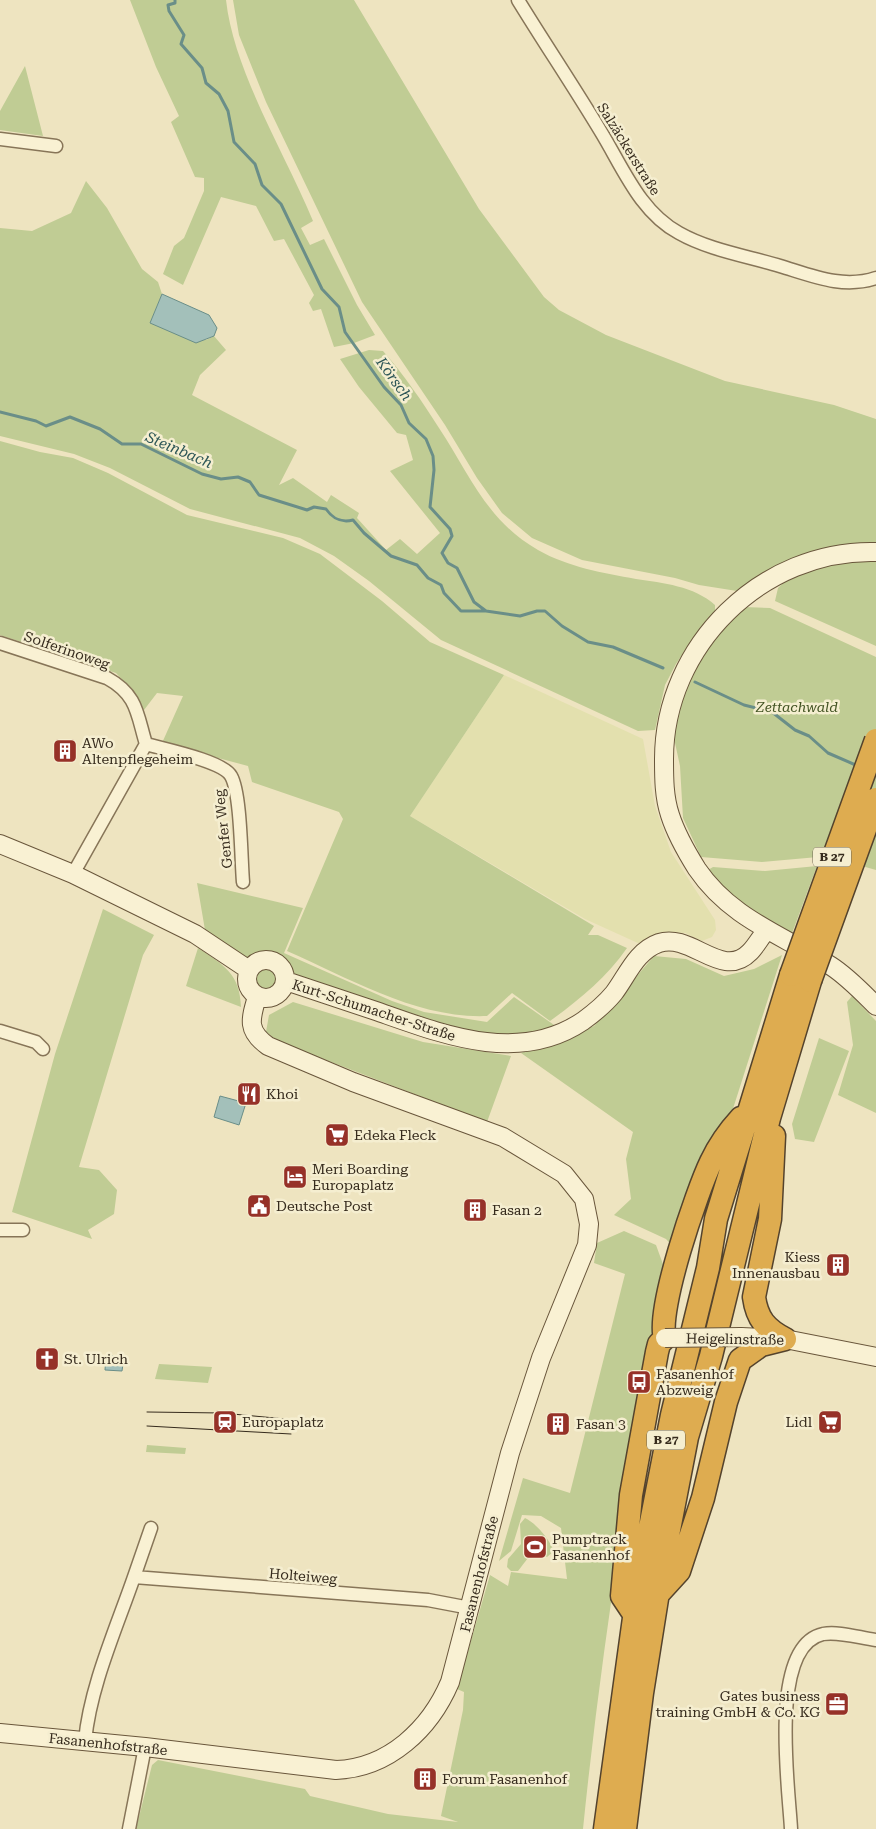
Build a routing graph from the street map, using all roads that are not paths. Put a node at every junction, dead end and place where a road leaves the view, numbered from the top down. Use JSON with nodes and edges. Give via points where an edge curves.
{"nodes":[{"id":1,"x":518,"y":0,"type":"edge"},
{"id":2,"x":0,"y":139,"type":"edge"},
{"id":3,"x":56,"y":146,"type":"dead end"},
{"id":4,"x":876,"y":278,"type":"edge"},
{"id":5,"x":876,"y":552,"type":"edge"},
{"id":6,"x":0,"y":643,"type":"edge"},
{"id":7,"x":876,"y":740,"type":"edge"},
{"id":8,"x":146,"y":744,"type":"junction"},
{"id":9,"x":876,"y":799,"type":"edge"},
{"id":10,"x":0,"y":844,"type":"edge"},
{"id":11,"x":73,"y":874,"type":"junction"},
{"id":12,"x":243,"y":882,"type":"dead end"},
{"id":13,"x":766,"y":931,"type":"junction"},
{"id":14,"x":249,"y":970,"type":"junction"},
{"id":15,"x":800,"y":978,"type":"junction"},
{"id":16,"x":286,"y":981,"type":"junction"},
{"id":17,"x":257,"y":997,"type":"junction"},
{"id":18,"x":876,"y":1006,"type":"edge"},
{"id":19,"x":0,"y":1031,"type":"edge"},
{"id":20,"x":43,"y":1049,"type":"dead end"},
{"id":21,"x":759,"y":1114,"type":"junction"},
{"id":22,"x":0,"y":1230,"type":"edge"},
{"id":23,"x":23,"y":1230,"type":"dead end"},
{"id":24,"x":665,"y":1338,"type":"junction"},
{"id":25,"x":785,"y":1340,"type":"junction"},
{"id":26,"x":835,"y":1349,"type":"junction"},
{"id":27,"x":876,"y":1350,"type":"edge"},
{"id":28,"x":876,"y":1357,"type":"edge"},
{"id":29,"x":150,"y":1528,"type":"dead end"},
{"id":30,"x":134,"y":1578,"type":"junction"},
{"id":31,"x":658,"y":1594,"type":"junction"},
{"id":32,"x":470,"y":1608,"type":"junction"},
{"id":33,"x":634,"y":1614,"type":"junction"},
{"id":34,"x":876,"y":1640,"type":"edge"},
{"id":35,"x":0,"y":1732,"type":"edge"},
{"id":36,"x":85,"y":1741,"type":"junction"},
{"id":37,"x":145,"y":1747,"type":"junction"},
{"id":38,"x":129,"y":1829,"type":"edge"},
{"id":39,"x":604,"y":1829,"type":"edge"},
{"id":40,"x":624,"y":1829,"type":"edge"},
{"id":41,"x":791,"y":1829,"type":"edge"}],
"edges":[{"from":1,"to":4,"type":"street","name":"Salzäckerstraße","via":[[635,190],[660,220],[679,233],[719,249],[831,281],[860,283]]},
{"from":2,"to":3,"type":"street"},
{"from":5,"to":13,"type":"street","via":[[826,557],[804,564],[780,575],[729,608],[701,642],[677,686],[668,714],[664,784],[670,815],[683,845],[712,888]]},
{"from":6,"to":8,"type":"street","name":"Solferinoweg","via":[[96,673],[118,684],[139,713]]},
{"from":7,"to":15,"type":"highway","number":"B 27","bridge":true},
{"from":8,"to":11,"type":"street"},
{"from":8,"to":12,"type":"street","name":"Genfer Weg","via":[[218,766],[231,775],[236,796]]},
{"from":9,"to":15,"type":"highway","number":"B 27","bridge":true},
{"from":10,"to":11,"type":"street"},
{"from":11,"to":14,"type":"street","via":[[196,934]]},
{"from":13,"to":16,"type":"street","name":"Kurt-Schumacher-Straße","via":[[749,952],[728,962],[685,943],[665,941],[654,945],[634,963],[597,1011],[574,1027],[547,1038],[517,1043],[483,1043],[440,1034]]},
{"from":13,"to":18,"type":"street","via":[[831,966]]},
{"from":14,"to":16,"type":"street","via":[[263,960],[272,961],[285,972]]},
{"from":14,"to":17,"type":"street","via":[[248,985]]},
{"from":15,"to":21,"type":"highway","number":"B 27"},
{"from":16,"to":17,"type":"street","via":[[276,997]]},
{"from":17,"to":32,"type":"street","name":"Fasanenhofstraße","via":[[251,1025],[256,1038],[288,1055],[475,1125],[528,1151],[564,1174],[584,1200],[587,1245],[541,1358],[516,1431]]},
{"from":19,"to":20,"type":"street","via":[[36,1042]]},
{"from":21,"to":24,"type":"highway","via":[[729,1130],[704,1176],[670,1291],[662,1326]]},
{"from":21,"to":25,"type":"highway","number":"B 27","via":[[774,1135],[773,1194],[754,1297],[761,1321]]},
{"from":21,"to":31,"type":"highway","number":"B 27","via":[[712,1356],[687,1438]]},
{"from":21,"to":33,"type":"highway","number":"B 27","via":[[716,1219],[708,1268],[659,1473]]},
{"from":22,"to":23,"type":"street"},
{"from":24,"to":25,"type":"street","name":"Heigelinstraße","bridge":true},
{"from":24,"to":33,"type":"highway","via":[[657,1352],[631,1495],[622,1596]]},
{"from":25,"to":26,"type":"street","name":"Heigelinstraße"},
{"from":25,"to":31,"type":"highway","via":[[761,1345],[740,1360],[726,1402],[703,1498],[679,1571]]},
{"from":26,"to":27,"type":"street","name":"Heigelinstraße"},
{"from":26,"to":28,"type":"street","name":"Heigelinstraße"},
{"from":29,"to":30,"type":"street"},
{"from":30,"to":32,"type":"street","name":"Holteiweg","via":[[428,1600]]},
{"from":30,"to":36,"type":"street","via":[[102,1670]]},
{"from":31,"to":40,"type":"highway","number":"B 27"},
{"from":32,"to":37,"type":"street","name":"Fasanenhofstraße","via":[[450,1682],[436,1711],[408,1742],[376,1762],[359,1768],[336,1770]]},
{"from":33,"to":39,"type":"highway","number":"B 27"},
{"from":34,"to":41,"type":"street","via":[[824,1634],[806,1644],[797,1655],[785,1720]]},
{"from":35,"to":36,"type":"street","name":"Fasanenhofstraße"},
{"from":36,"to":37,"type":"street","name":"Fasanenhofstraße"},
{"from":37,"to":38,"type":"street"}]}
